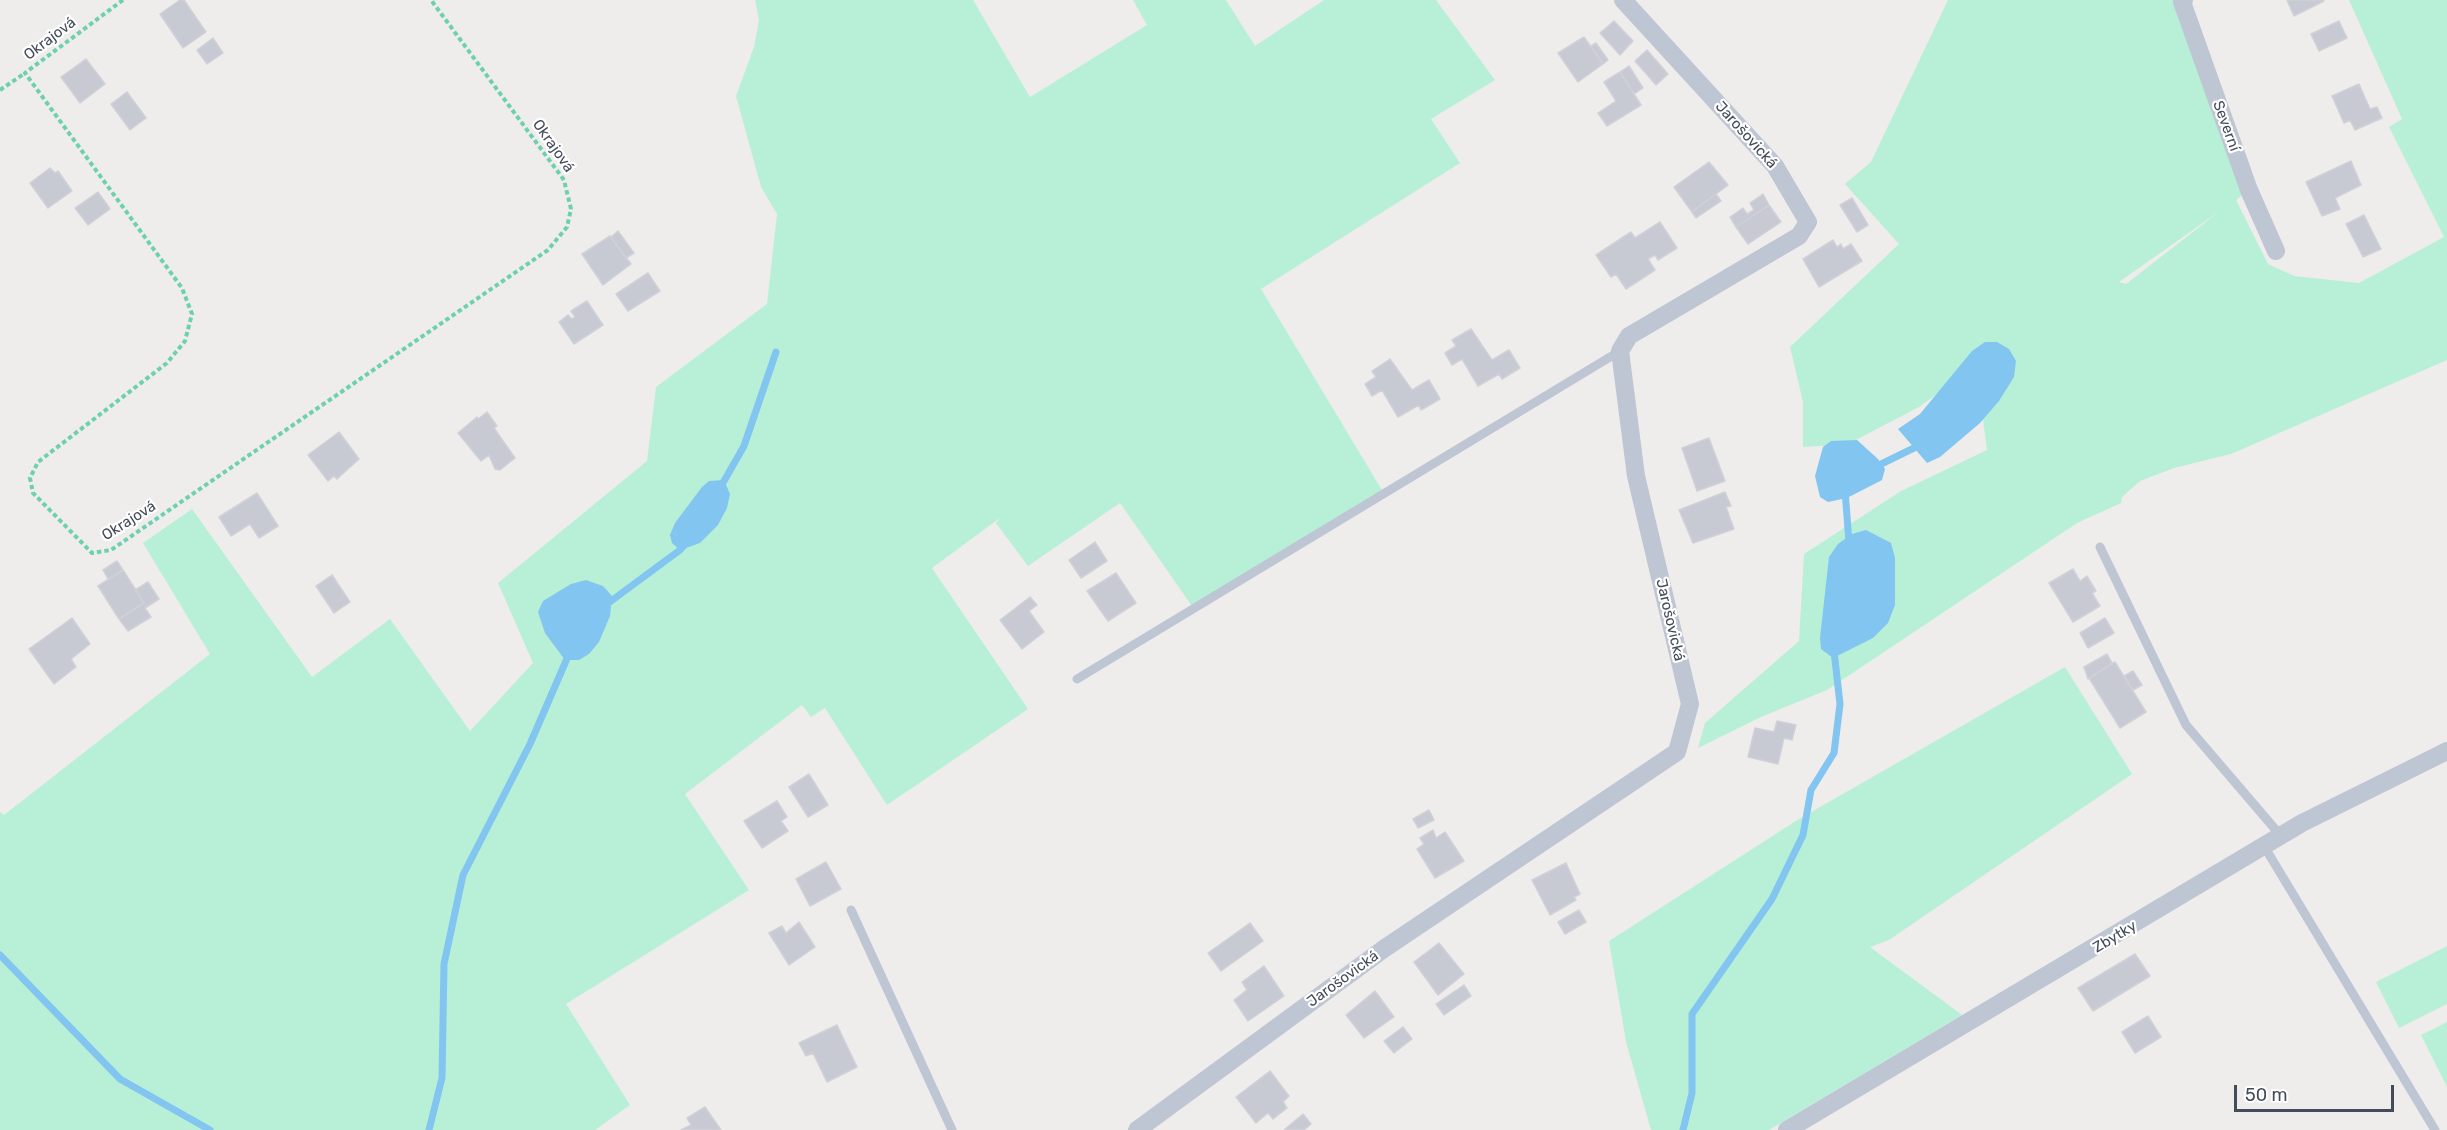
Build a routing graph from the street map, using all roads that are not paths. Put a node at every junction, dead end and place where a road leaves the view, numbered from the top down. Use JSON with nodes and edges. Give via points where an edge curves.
{"nodes":[{"id":1,"x":1623,"y":0,"type":"edge"},
{"id":2,"x":2184,"y":0,"type":"edge"},
{"id":3,"x":2276,"y":251,"type":"dead end"},
{"id":4,"x":1620,"y":351,"type":"junction"},
{"id":5,"x":2100,"y":547,"type":"dead end"},
{"id":6,"x":1077,"y":679,"type":"dead end"},
{"id":7,"x":2447,"y":751,"type":"edge"},
{"id":8,"x":2281,"y":836,"type":"junction"},
{"id":9,"x":2264,"y":846,"type":"junction"},
{"id":10,"x":850,"y":910,"type":"dead end"},
{"id":11,"x":952,"y":1130,"type":"edge"},
{"id":12,"x":1137,"y":1130,"type":"edge"},
{"id":13,"x":1787,"y":1130,"type":"edge"},
{"id":14,"x":2435,"y":1130,"type":"edge"}],
"edges":[{"from":1,"to":4,"type":"street","name":"Jarošovická","via":[[1775,166],[1808,222],[1799,236],[1629,336]]},
{"from":2,"to":3,"type":"street","name":"Severní","via":[[2249,190]]},
{"from":4,"to":6,"type":"lane"},
{"from":4,"to":12,"type":"street","name":"Jarošovická","via":[[1636,476],[1690,704],[1677,752],[1384,948]]},
{"from":5,"to":8,"type":"lane","via":[[2186,725]]},
{"from":7,"to":8,"type":"street","name":"Zbytky"},
{"from":8,"to":9,"type":"street","name":"Zbytky"},
{"from":9,"to":13,"type":"street","name":"Zbytky"},
{"from":9,"to":14,"type":"lane"},
{"from":10,"to":11,"type":"lane"}]}
